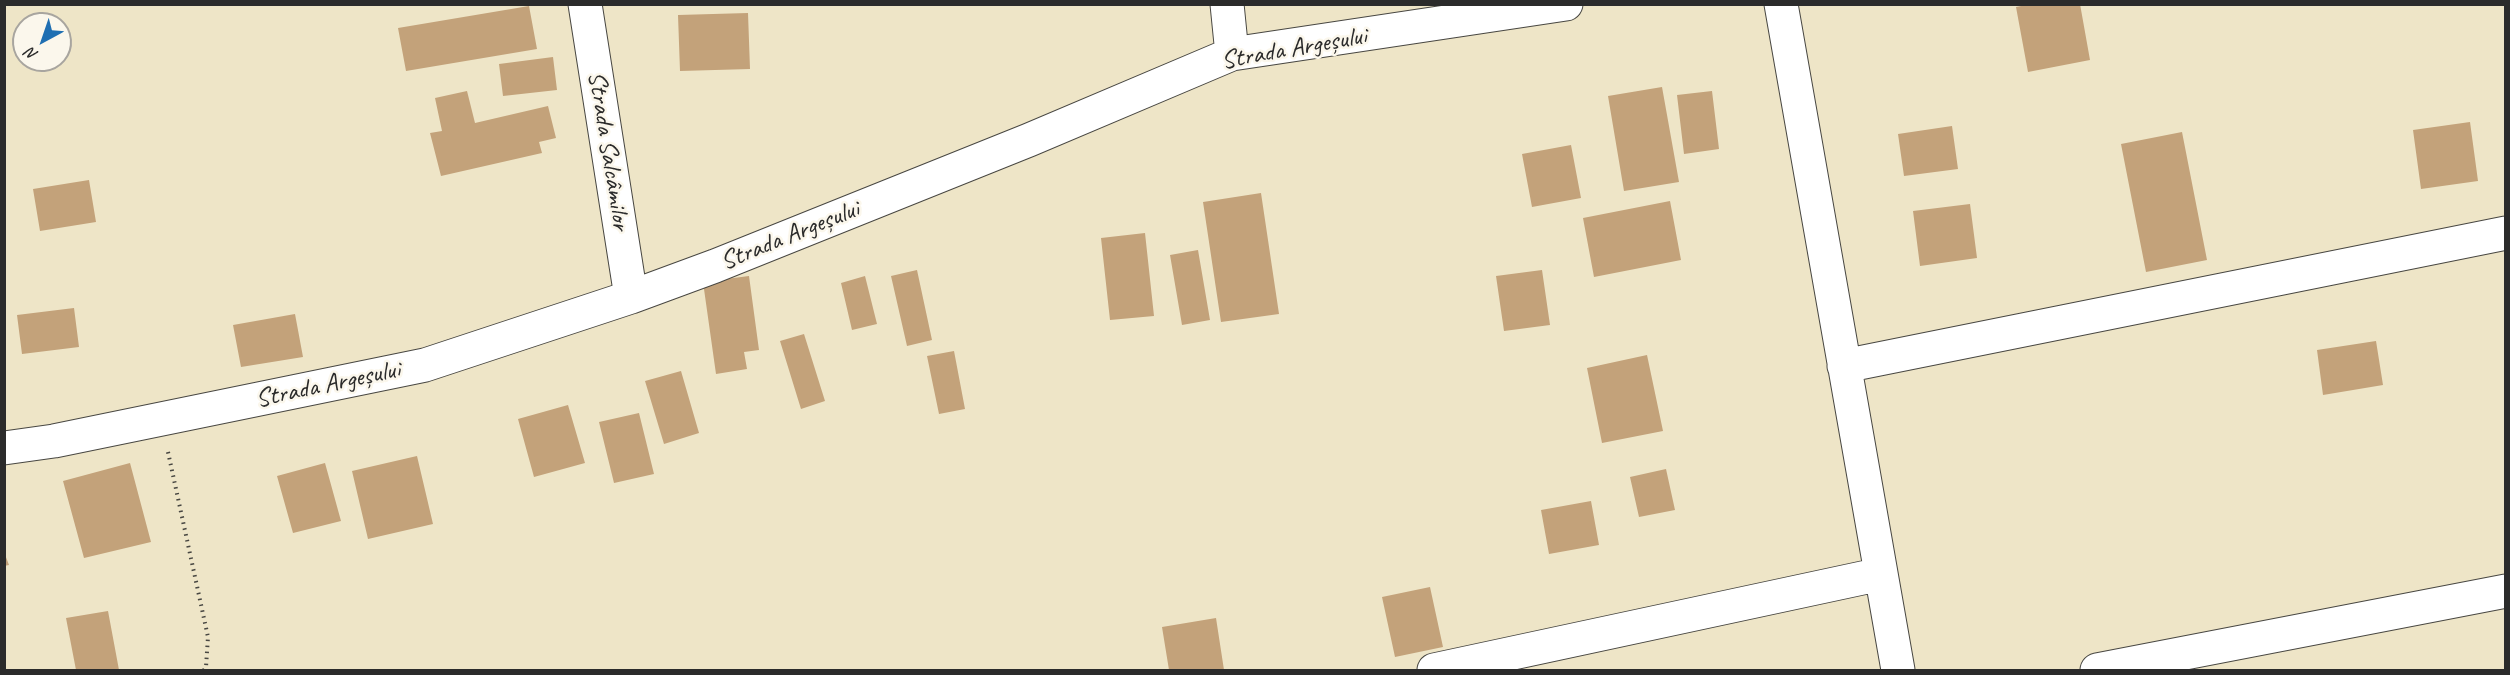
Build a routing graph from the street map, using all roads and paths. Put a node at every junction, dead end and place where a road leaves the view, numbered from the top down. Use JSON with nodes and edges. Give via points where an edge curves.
{"nodes":[{"id":1,"x":585,"y":4,"type":"edge"},
{"id":2,"x":1227,"y":4,"type":"edge"},
{"id":3,"x":1566,"y":4,"type":"edge"},
{"id":4,"x":1781,"y":4,"type":"edge"},
{"id":5,"x":1232,"y":54,"type":"junction"},
{"id":6,"x":2505,"y":233,"type":"edge"},
{"id":7,"x":630,"y":297,"type":"junction"},
{"id":8,"x":1844,"y":366,"type":"junction"},
{"id":9,"x":161,"y":419,"type":"junction"},
{"id":10,"x":4,"y":448,"type":"edge"},
{"id":11,"x":1881,"y":574,"type":"junction"},
{"id":12,"x":2505,"y":591,"type":"edge"},
{"id":13,"x":204,"y":670,"type":"edge"},
{"id":14,"x":1434,"y":670,"type":"edge"},
{"id":15,"x":1898,"y":670,"type":"edge"},
{"id":16,"x":2097,"y":670,"type":"edge"}],
"edges":[{"from":1,"to":7,"type":"street","name":"Strada Salcâmilor"},
{"from":2,"to":5,"type":"street"},
{"from":3,"to":5,"type":"street","name":"Strada Argeșului"},
{"from":4,"to":8,"type":"street"},
{"from":5,"to":7,"type":"street","name":"Strada Argeșului","via":[[715,266]]},
{"from":6,"to":8,"type":"street"},
{"from":7,"to":9,"type":"street","name":"Strada Argeșului","via":[[425,365]]},
{"from":8,"to":11,"type":"street"},
{"from":9,"to":10,"type":"street","name":"Strada Argeșului"},
{"from":9,"to":13,"type":"path","via":[[208,637]]},
{"from":11,"to":14,"type":"street"},
{"from":11,"to":15,"type":"street"},
{"from":12,"to":16,"type":"street"}]}
